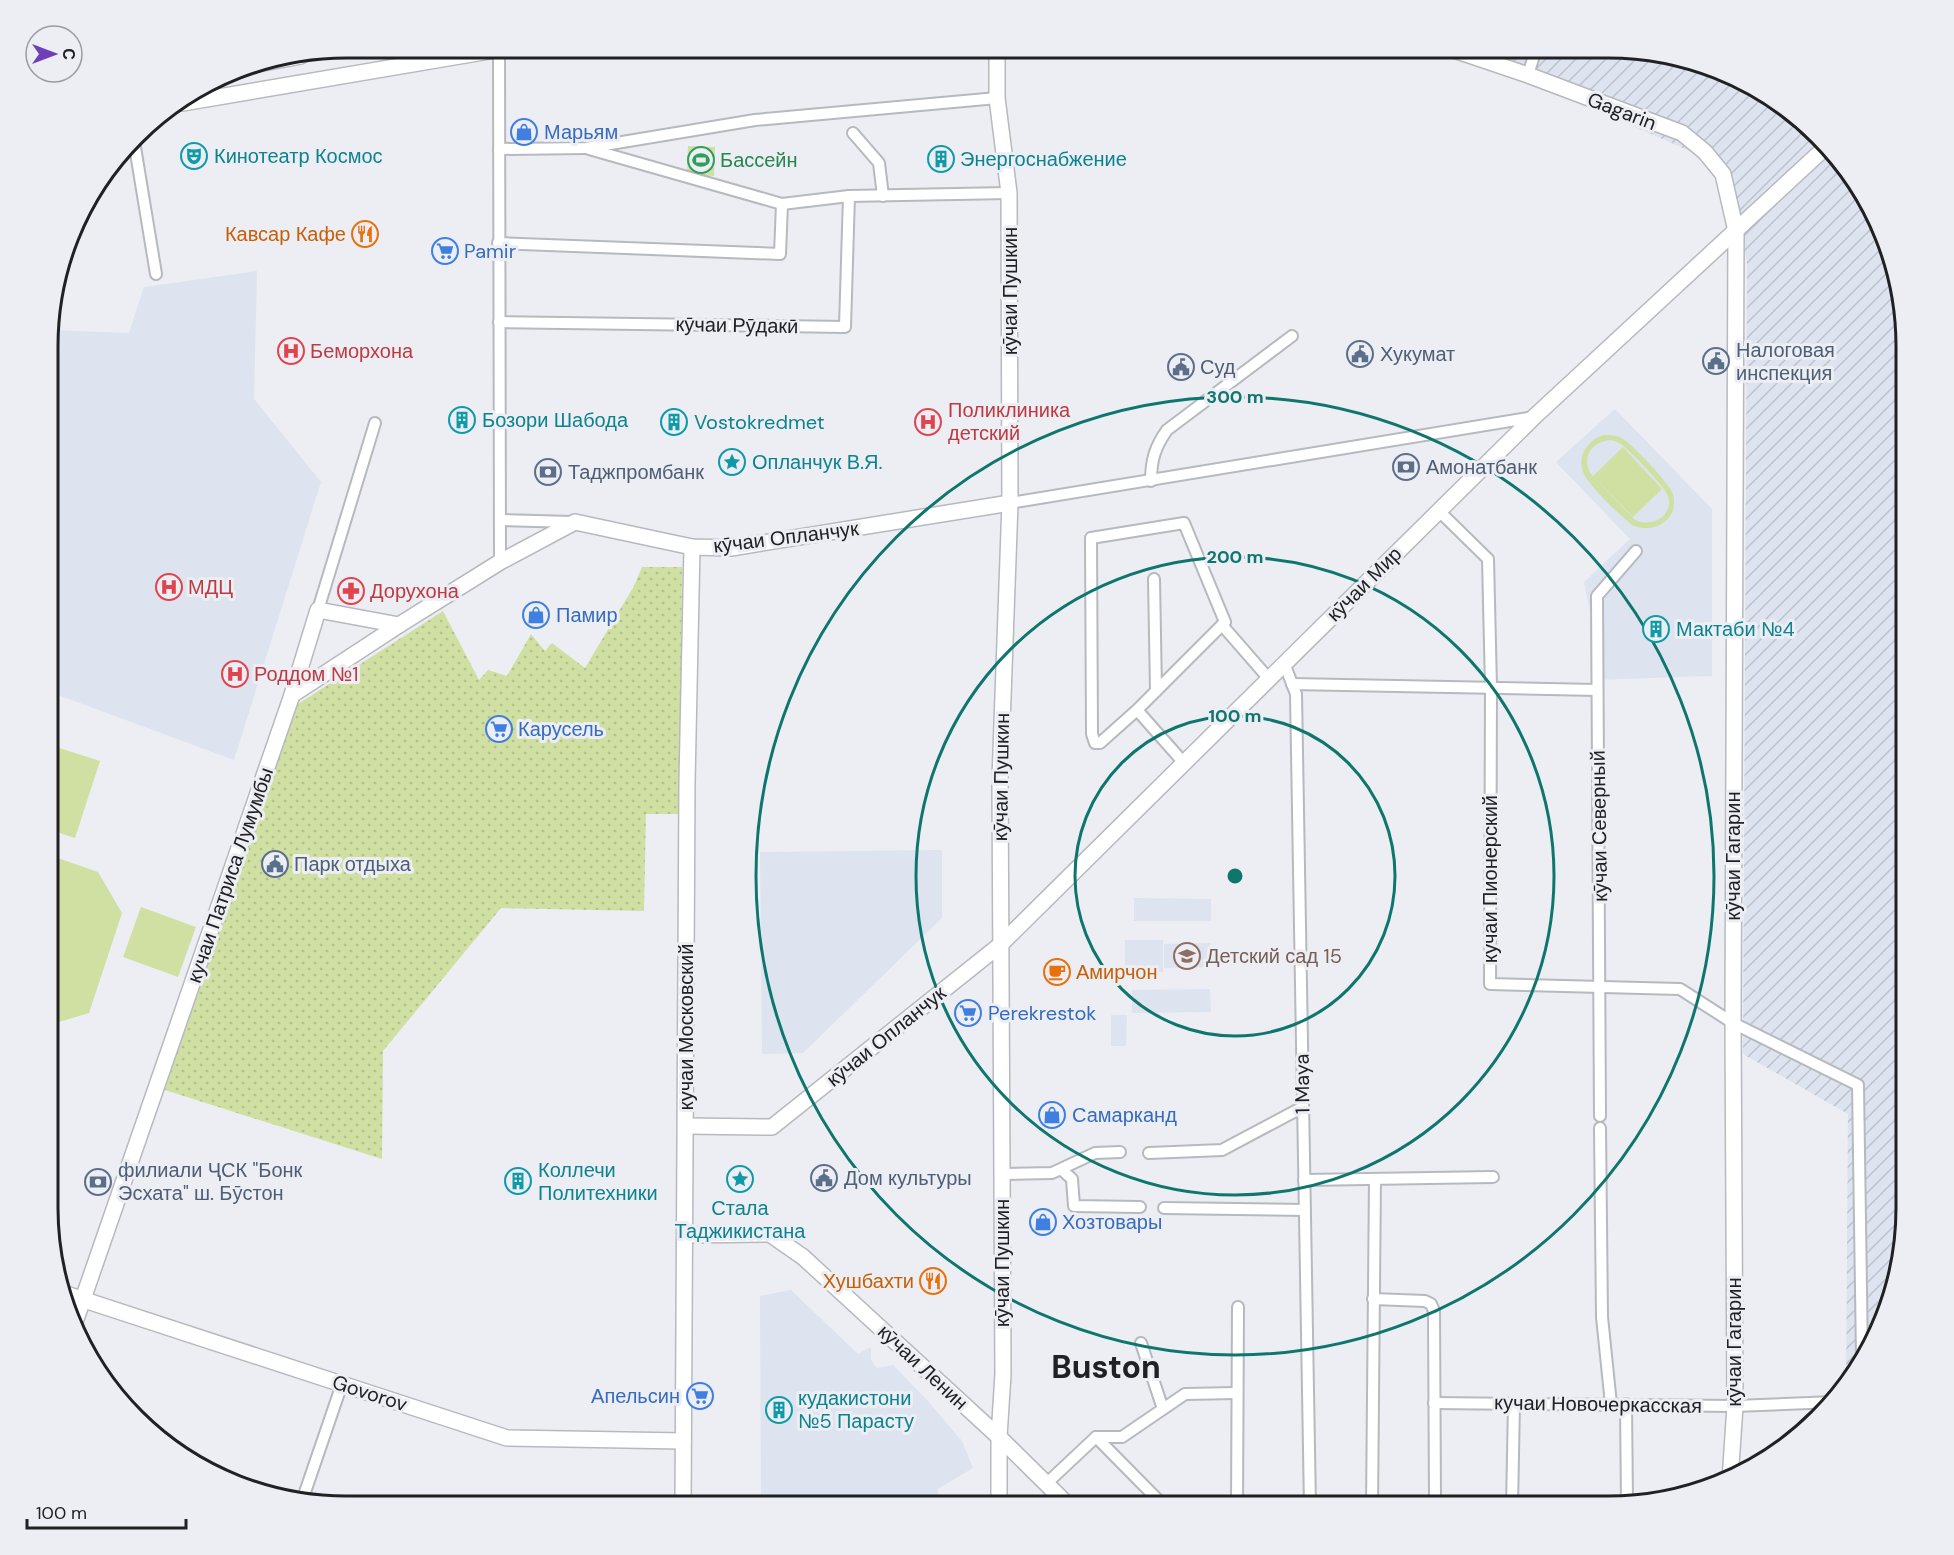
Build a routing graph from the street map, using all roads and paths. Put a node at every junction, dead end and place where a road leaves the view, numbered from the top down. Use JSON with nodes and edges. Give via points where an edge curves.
{"nodes":[{"id":1,"x":445,"y":58,"type":"edge"},
{"id":2,"x":503,"y":58,"type":"edge"},
{"id":3,"x":997,"y":58,"type":"edge"},
{"id":4,"x":1478,"y":58,"type":"edge"},
{"id":5,"x":1533,"y":58,"type":"edge"},
{"id":6,"x":1528,"y":75,"type":"junction"},
{"id":7,"x":206,"y":95,"type":"edge"},
{"id":8,"x":997,"y":98,"type":"junction"},
{"id":9,"x":854,"y":134,"type":"dead end"},
{"id":10,"x":499,"y":148,"type":"junction"},
{"id":11,"x":586,"y":148,"type":"junction"},
{"id":12,"x":136,"y":150,"type":"edge"},
{"id":13,"x":1820,"y":152,"type":"edge"},
{"id":14,"x":1009,"y":193,"type":"junction"},
{"id":15,"x":849,"y":196,"type":"junction"},
{"id":16,"x":883,"y":196,"type":"junction"},
{"id":17,"x":782,"y":204,"type":"junction"},
{"id":18,"x":1736,"y":231,"type":"junction"},
{"id":19,"x":498,"y":243,"type":"junction"},
{"id":20,"x":156,"y":274,"type":"dead end"},
{"id":21,"x":499,"y":322,"type":"junction"},
{"id":22,"x":1292,"y":336,"type":"dead end"},
{"id":23,"x":1534,"y":417,"type":"junction"},
{"id":24,"x":375,"y":423,"type":"dead end"},
{"id":25,"x":1151,"y":481,"type":"junction"},
{"id":26,"x":1010,"y":503,"type":"junction"},
{"id":27,"x":1438,"y":511,"type":"junction"},
{"id":28,"x":500,"y":520,"type":"junction"},
{"id":29,"x":575,"y":522,"type":"junction"},
{"id":30,"x":692,"y":547,"type":"junction"},
{"id":31,"x":1635,"y":551,"type":"dead end"},
{"id":32,"x":500,"y":562,"type":"junction"},
{"id":33,"x":1154,"y":579,"type":"dead end"},
{"id":34,"x":318,"y":610,"type":"junction"},
{"id":35,"x":399,"y":625,"type":"junction"},
{"id":36,"x":1222,"y":625,"type":"junction"},
{"id":37,"x":1284,"y":663,"type":"junction"},
{"id":38,"x":1269,"y":679,"type":"junction"},
{"id":39,"x":1292,"y":684,"type":"junction"},
{"id":40,"x":1491,"y":688,"type":"junction"},
{"id":41,"x":1597,"y":690,"type":"junction"},
{"id":42,"x":1156,"y":691,"type":"junction"},
{"id":43,"x":292,"y":695,"type":"junction"},
{"id":44,"x":1137,"y":710,"type":"junction"},
{"id":45,"x":1184,"y":763,"type":"junction"},
{"id":46,"x":1000,"y":945,"type":"junction"},
{"id":47,"x":1600,"y":987,"type":"junction"},
{"id":48,"x":1733,"y":1023,"type":"junction"},
{"id":49,"x":1303,"y":1107,"type":"junction"},
{"id":50,"x":1600,"y":1116,"type":"dead end"},
{"id":51,"x":686,"y":1126,"type":"junction"},
{"id":52,"x":1600,"y":1128,"type":"dead end"},
{"id":53,"x":1120,"y":1152,"type":"dead end"},
{"id":54,"x":1149,"y":1154,"type":"dead end"},
{"id":55,"x":1062,"y":1170,"type":"junction"},
{"id":56,"x":1002,"y":1174,"type":"junction"},
{"id":57,"x":1493,"y":1177,"type":"dead end"},
{"id":58,"x":1375,"y":1179,"type":"junction"},
{"id":59,"x":1304,"y":1180,"type":"junction"},
{"id":60,"x":1140,"y":1207,"type":"dead end"},
{"id":61,"x":1164,"y":1208,"type":"dead end"},
{"id":62,"x":1305,"y":1210,"type":"junction"},
{"id":63,"x":685,"y":1235,"type":"junction"},
{"id":64,"x":72,"y":1296,"type":"edge"},
{"id":65,"x":1373,"y":1299,"type":"junction"},
{"id":66,"x":83,"y":1300,"type":"junction"},
{"id":67,"x":1238,"y":1307,"type":"dead end"},
{"id":68,"x":78,"y":1313,"type":"edge"},
{"id":69,"x":1141,"y":1343,"type":"dead end"},
{"id":70,"x":1862,"y":1344,"type":"edge"},
{"id":71,"x":342,"y":1384,"type":"junction"},
{"id":72,"x":1236,"y":1393,"type":"junction"},
{"id":73,"x":1434,"y":1403,"type":"junction"},
{"id":74,"x":1514,"y":1403,"type":"junction"},
{"id":75,"x":1820,"y":1403,"type":"edge"},
{"id":76,"x":1611,"y":1404,"type":"junction"},
{"id":77,"x":1626,"y":1404,"type":"junction"},
{"id":78,"x":1735,"y":1406,"type":"junction"},
{"id":79,"x":1163,"y":1409,"type":"junction"},
{"id":80,"x":999,"y":1437,"type":"junction"},
{"id":81,"x":1096,"y":1437,"type":"junction"},
{"id":82,"x":683,"y":1441,"type":"junction"},
{"id":83,"x":1731,"y":1469,"type":"edge"},
{"id":84,"x":1047,"y":1483,"type":"junction"},
{"id":85,"x":305,"y":1493,"type":"edge"},
{"id":86,"x":683,"y":1496,"type":"edge"},
{"id":87,"x":999,"y":1496,"type":"edge"},
{"id":88,"x":1059,"y":1496,"type":"edge"},
{"id":89,"x":1154,"y":1496,"type":"edge"},
{"id":90,"x":1238,"y":1496,"type":"edge"},
{"id":91,"x":1310,"y":1496,"type":"edge"},
{"id":92,"x":1372,"y":1496,"type":"edge"},
{"id":93,"x":1435,"y":1496,"type":"edge"},
{"id":94,"x":1512,"y":1496,"type":"edge"},
{"id":95,"x":1627,"y":1496,"type":"edge"}],
"edges":[{"from":1,"to":7,"type":"street"},
{"from":2,"to":10,"type":"street"},
{"from":3,"to":8,"type":"street","name":"кӯчаи Пушкин"},
{"from":4,"to":6,"type":"street","name":"Gagarin"},
{"from":5,"to":6,"type":"street"},
{"from":6,"to":18,"type":"street","name":"Gagarin","via":[[1682,134],[1705,152],[1723,174]]},
{"from":8,"to":11,"type":"street","via":[[755,120]]},
{"from":8,"to":14,"type":"street","name":"кӯчаи Пушкин"},
{"from":9,"to":16,"type":"street","via":[[879,163]]},
{"from":10,"to":11,"type":"street"},
{"from":10,"to":19,"type":"street"},
{"from":11,"to":17,"type":"street"},
{"from":12,"to":20,"type":"street"},
{"from":13,"to":18,"type":"street","name":"кӯчаи Мир"},
{"from":14,"to":16,"type":"street"},
{"from":14,"to":26,"type":"street","name":"кӯчаи Пушкин"},
{"from":15,"to":16,"type":"street"},
{"from":15,"to":17,"type":"street"},
{"from":15,"to":21,"type":"street","name":"кӯчаи Рӯдакӣ","via":[[845,327]]},
{"from":17,"to":19,"type":"street","via":[[780,254]]},
{"from":18,"to":23,"type":"street","name":"кӯчаи Мир"},
{"from":18,"to":48,"type":"street","name":"кӯчаи Гагарин"},
{"from":19,"to":21,"type":"street"},
{"from":21,"to":28,"type":"street"},
{"from":22,"to":25,"type":"street","via":[[1167,430],[1156,445]]},
{"from":23,"to":25,"type":"street"},
{"from":23,"to":27,"type":"street","name":"кӯчаи Мир"},
{"from":24,"to":34,"type":"street","name":"кучаи Патриса Лумумбы"},
{"from":25,"to":26,"type":"street"},
{"from":26,"to":30,"type":"street","name":"кӯчаи Опланчук","via":[[731,548]]},
{"from":26,"to":46,"type":"street","name":"кӯчаи Пушкин","via":[[1000,779]]},
{"from":27,"to":37,"type":"street","name":"кӯчаи Мир"},
{"from":27,"to":40,"type":"street","name":"кучаи Пионерский","via":[[1488,559]]},
{"from":28,"to":29,"type":"street"},
{"from":28,"to":32,"type":"street"},
{"from":29,"to":30,"type":"street","name":"кӯчаи Опланчук"},
{"from":29,"to":32,"type":"street"},
{"from":30,"to":51,"type":"street","name":"кучаи Московский"},
{"from":31,"to":41,"type":"street","name":"кӯчаи Северный","via":[[1597,596]]},
{"from":32,"to":35,"type":"street"},
{"from":33,"to":42,"type":"street"},
{"from":34,"to":35,"type":"street"},
{"from":34,"to":43,"type":"street","name":"кучаи Патриса Лумумбы"},
{"from":35,"to":43,"type":"street"},
{"from":36,"to":38,"type":"street"},
{"from":36,"to":42,"type":"street"},
{"from":36,"to":44,"type":"street","via":[[1225,622],[1184,523],[1091,538],[1095,743],[1100,743]]},
{"from":37,"to":38,"type":"street","name":"кӯчаи Мир"},
{"from":37,"to":39,"type":"street","name":"1 Maya"},
{"from":38,"to":45,"type":"street","name":"кӯчаи Мир"},
{"from":39,"to":40,"type":"street"},
{"from":39,"to":49,"type":"street","name":"1 Maya","via":[[1296,694]]},
{"from":40,"to":41,"type":"street"},
{"from":40,"to":47,"type":"street","name":"кучаи Пионерский","via":[[1490,984]]},
{"from":41,"to":47,"type":"street","name":"кӯчаи Северный"},
{"from":42,"to":44,"type":"street"},
{"from":43,"to":66,"type":"street","name":"кучаи Патриса Лумумбы"},
{"from":44,"to":45,"type":"street"},
{"from":45,"to":46,"type":"street","name":"кӯчаи Мир"},
{"from":46,"to":51,"type":"street","name":"кӯчаи Опланчук","via":[[772,1127]]},
{"from":46,"to":56,"type":"street","name":"кӯчаи Пушкин"},
{"from":47,"to":48,"type":"street","name":"кучаи Пионерский","via":[[1680,989]]},
{"from":47,"to":50,"type":"street","name":"кӯчаи Северный"},
{"from":48,"to":70,"type":"street","name":"кучаи Пионерский","via":[[1858,1085]]},
{"from":48,"to":78,"type":"street","name":"кӯчаи Гагарин"},
{"from":49,"to":54,"type":"street","via":[[1222,1150]]},
{"from":49,"to":59,"type":"street","name":"1 Maya"},
{"from":51,"to":63,"type":"street","name":"кучаи Московский"},
{"from":52,"to":76,"type":"street","via":[[1602,1317]]},
{"from":53,"to":55,"type":"street","via":[[1095,1152]]},
{"from":55,"to":56,"type":"street"},
{"from":55,"to":60,"type":"street","via":[[1072,1179],[1074,1206]]},
{"from":56,"to":80,"type":"street","name":"кӯчаи Пушкин","via":[[1003,1374]]},
{"from":57,"to":58,"type":"street"},
{"from":58,"to":59,"type":"street"},
{"from":58,"to":65,"type":"street"},
{"from":59,"to":62,"type":"street","name":"1 Maya"},
{"from":61,"to":62,"type":"street"},
{"from":62,"to":91,"type":"street","name":"1 Maya"},
{"from":63,"to":80,"type":"street","name":"кӯчаи Ленин","via":[[770,1234],[803,1257]]},
{"from":63,"to":82,"type":"street","name":"кучаи Московский"},
{"from":64,"to":66,"type":"street","name":"Govorov"},
{"from":65,"to":73,"type":"street","via":[[1431,1304]]},
{"from":65,"to":92,"type":"street"},
{"from":66,"to":68,"type":"street","name":"кучаи Патриса Лумумбы"},
{"from":66,"to":71,"type":"street","name":"Govorov"},
{"from":67,"to":72,"type":"street"},
{"from":69,"to":79,"type":"street"},
{"from":71,"to":82,"type":"street","name":"Govorov","via":[[507,1438]]},
{"from":71,"to":85,"type":"street"},
{"from":72,"to":79,"type":"street","via":[[1185,1394]]},
{"from":72,"to":90,"type":"street"},
{"from":73,"to":74,"type":"street","name":"кучаи Новочеркасская"},
{"from":73,"to":93,"type":"street"},
{"from":74,"to":76,"type":"street","name":"кучаи Новочеркасская"},
{"from":74,"to":94,"type":"street"},
{"from":75,"to":78,"type":"street","name":"кучаи Новочеркасская"},
{"from":76,"to":77,"type":"street","name":"кучаи Новочеркасская"},
{"from":77,"to":78,"type":"street","name":"кучаи Новочеркасская"},
{"from":77,"to":95,"type":"street"},
{"from":78,"to":83,"type":"street","name":"кӯчаи Гагарин"},
{"from":79,"to":81,"type":"street","via":[[1122,1437]]},
{"from":80,"to":84,"type":"street","name":"кӯчаи Ленин"},
{"from":80,"to":87,"type":"street","name":"кӯчаи Пушкин"},
{"from":81,"to":84,"type":"street"},
{"from":81,"to":89,"type":"street"},
{"from":82,"to":86,"type":"street","name":"кучаи Московский"},
{"from":84,"to":88,"type":"street","name":"кӯчаи Ленин"}]}
